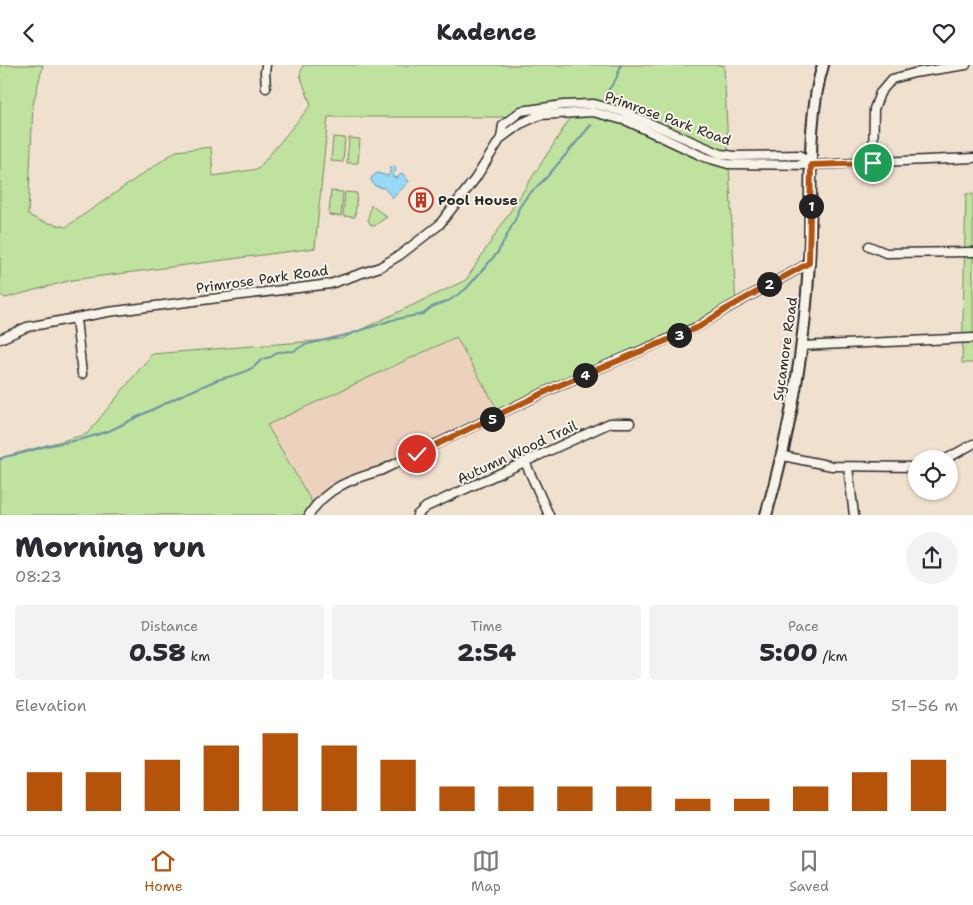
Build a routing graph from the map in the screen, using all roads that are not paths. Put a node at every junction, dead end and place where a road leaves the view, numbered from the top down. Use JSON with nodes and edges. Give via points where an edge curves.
{"nodes":[{"id":1,"x":266,"y":65,"type":"edge"},
{"id":2,"x":823,"y":65,"type":"edge"},
{"id":3,"x":966,"y":65,"type":"edge"},
{"id":4,"x":266,"y":88,"type":"dead end"},
{"id":5,"x":973,"y":158,"type":"edge"},
{"id":6,"x":873,"y":163,"type":"junction"},
{"id":7,"x":811,"y":165,"type":"junction"},
{"id":8,"x":868,"y":246,"type":"dead end"},
{"id":9,"x":973,"y":252,"type":"edge"},
{"id":10,"x":809,"y":263,"type":"junction"},
{"id":11,"x":76,"y":319,"type":"junction"},
{"id":12,"x":973,"y":338,"type":"edge"},
{"id":13,"x":0,"y":339,"type":"edge"},
{"id":14,"x":801,"y":345,"type":"junction"},
{"id":15,"x":82,"y":374,"type":"dead end"},
{"id":16,"x":630,"y":423,"type":"dead end"},
{"id":17,"x":973,"y":444,"type":"edge"},
{"id":18,"x":958,"y":452,"type":"edge"},
{"id":19,"x":783,"y":456,"type":"junction"},
{"id":20,"x":525,"y":462,"type":"junction"},
{"id":21,"x":848,"y":467,"type":"junction"},
{"id":22,"x":908,"y":467,"type":"edge"},
{"id":23,"x":309,"y":515,"type":"edge"},
{"id":24,"x":417,"y":515,"type":"edge"},
{"id":25,"x":549,"y":515,"type":"edge"},
{"id":26,"x":766,"y":515,"type":"edge"},
{"id":27,"x":854,"y":515,"type":"edge"}],
"edges":[{"from":1,"to":4,"type":"street"},
{"from":2,"to":7,"type":"street","name":"Sycamore Road"},
{"from":3,"to":6,"type":"street","via":[[892,79],[880,93],[874,109]]},
{"from":5,"to":6,"type":"street","name":"Primrose Park Road"},
{"from":6,"to":7,"type":"street","name":"Primrose Park Road"},
{"from":7,"to":10,"type":"street","name":"Sycamore Road"},
{"from":7,"to":11,"type":"street","name":"Primrose Park Road","via":[[728,164],[704,157],[627,121],[593,112],[540,115],[520,123],[501,138],[472,184],[439,225],[380,267],[330,284],[108,312]]},
{"from":8,"to":9,"type":"street","via":[[886,253]]},
{"from":10,"to":14,"type":"street","name":"Sycamore Road"},
{"from":10,"to":23,"type":"street","via":[[699,327],[560,385],[380,471],[351,479],[329,493]]},
{"from":11,"to":13,"type":"street","name":"Primrose Park Road","via":[[27,327]]},
{"from":11,"to":15,"type":"street"},
{"from":12,"to":14,"type":"street"},
{"from":14,"to":19,"type":"street","name":"Sycamore Road"},
{"from":16,"to":20,"type":"street","name":"Autumn Wood Trail","via":[[610,423]]},
{"from":17,"to":18,"type":"street"},
{"from":19,"to":21,"type":"street"},
{"from":19,"to":26,"type":"street","name":"Sycamore Road"},
{"from":20,"to":24,"type":"street","name":"Autumn Wood Trail","via":[[426,507]]},
{"from":20,"to":25,"type":"street"},
{"from":21,"to":22,"type":"street"},
{"from":21,"to":27,"type":"street"}]}
